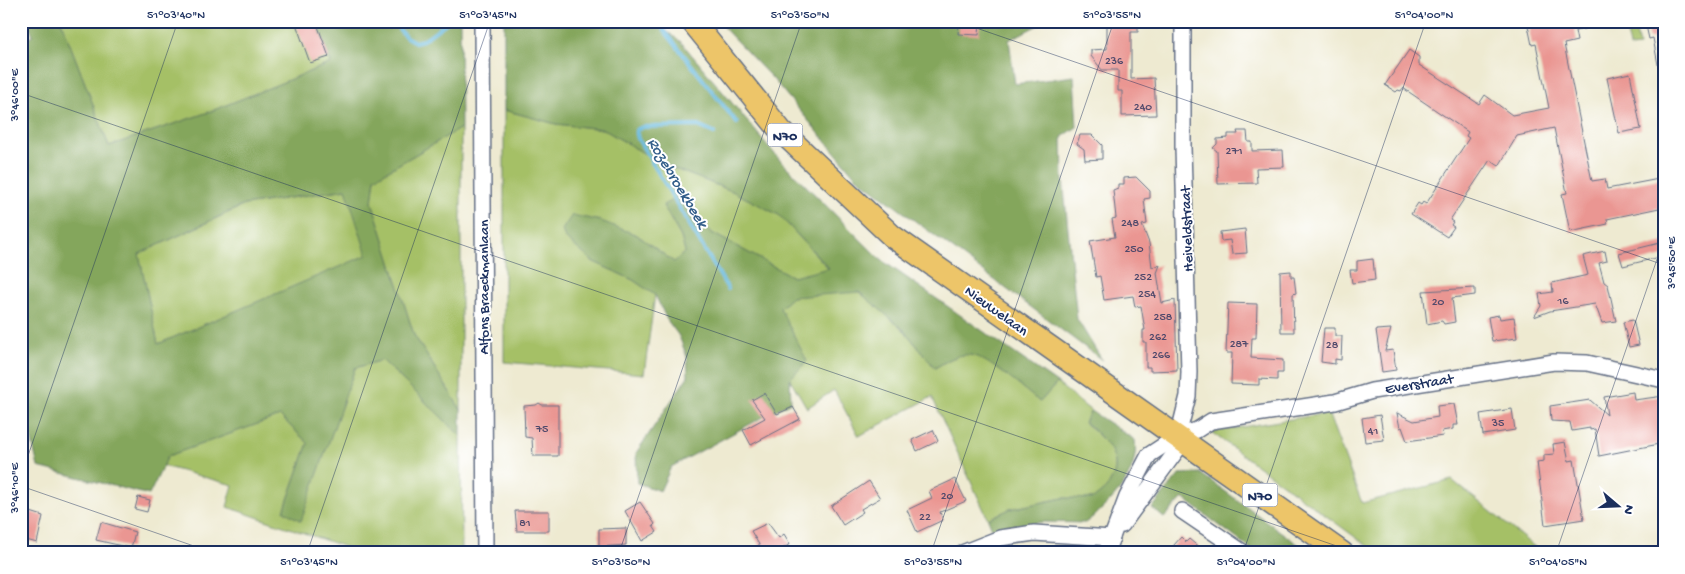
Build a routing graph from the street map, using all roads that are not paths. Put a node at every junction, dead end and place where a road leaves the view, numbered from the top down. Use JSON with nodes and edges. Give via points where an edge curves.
{"nodes":[{"id":1,"x":482,"y":21,"type":"edge"},
{"id":2,"x":692,"y":21,"type":"edge"},
{"id":3,"x":1183,"y":21,"type":"edge"},
{"id":4,"x":1664,"y":380,"type":"edge"},
{"id":5,"x":1178,"y":436,"type":"junction"},
{"id":6,"x":1182,"y":511,"type":"dead end"},
{"id":7,"x":1112,"y":538,"type":"junction"},
{"id":8,"x":485,"y":553,"type":"edge"},
{"id":9,"x":962,"y":553,"type":"edge"},
{"id":10,"x":1106,"y":553,"type":"edge"},
{"id":11,"x":1244,"y":553,"type":"edge"},
{"id":12,"x":1342,"y":553,"type":"edge"}],
"edges":[{"from":1,"to":8,"type":"street","name":"Alfons Braeckmanlaan"},
{"from":2,"to":5,"type":"main road","name":"Nieuwelaan","number":"N70","via":[[781,131],[892,236]]},
{"from":3,"to":5,"type":"street","name":"Heiveldstraat","via":[[1189,372],[1188,396]]},
{"from":4,"to":5,"type":"street","name":"Everstraat","via":[[1587,363],[1554,362],[1372,390],[1335,402],[1211,422]]},
{"from":5,"to":7,"type":"street","via":[[1149,455],[1127,497]]},
{"from":5,"to":12,"type":"main road","name":"Nieuwelaan","number":"N70"},
{"from":6,"to":11,"type":"street"},
{"from":7,"to":9,"type":"street","via":[[1034,533],[1000,538]]},
{"from":7,"to":10,"type":"street"}]}
